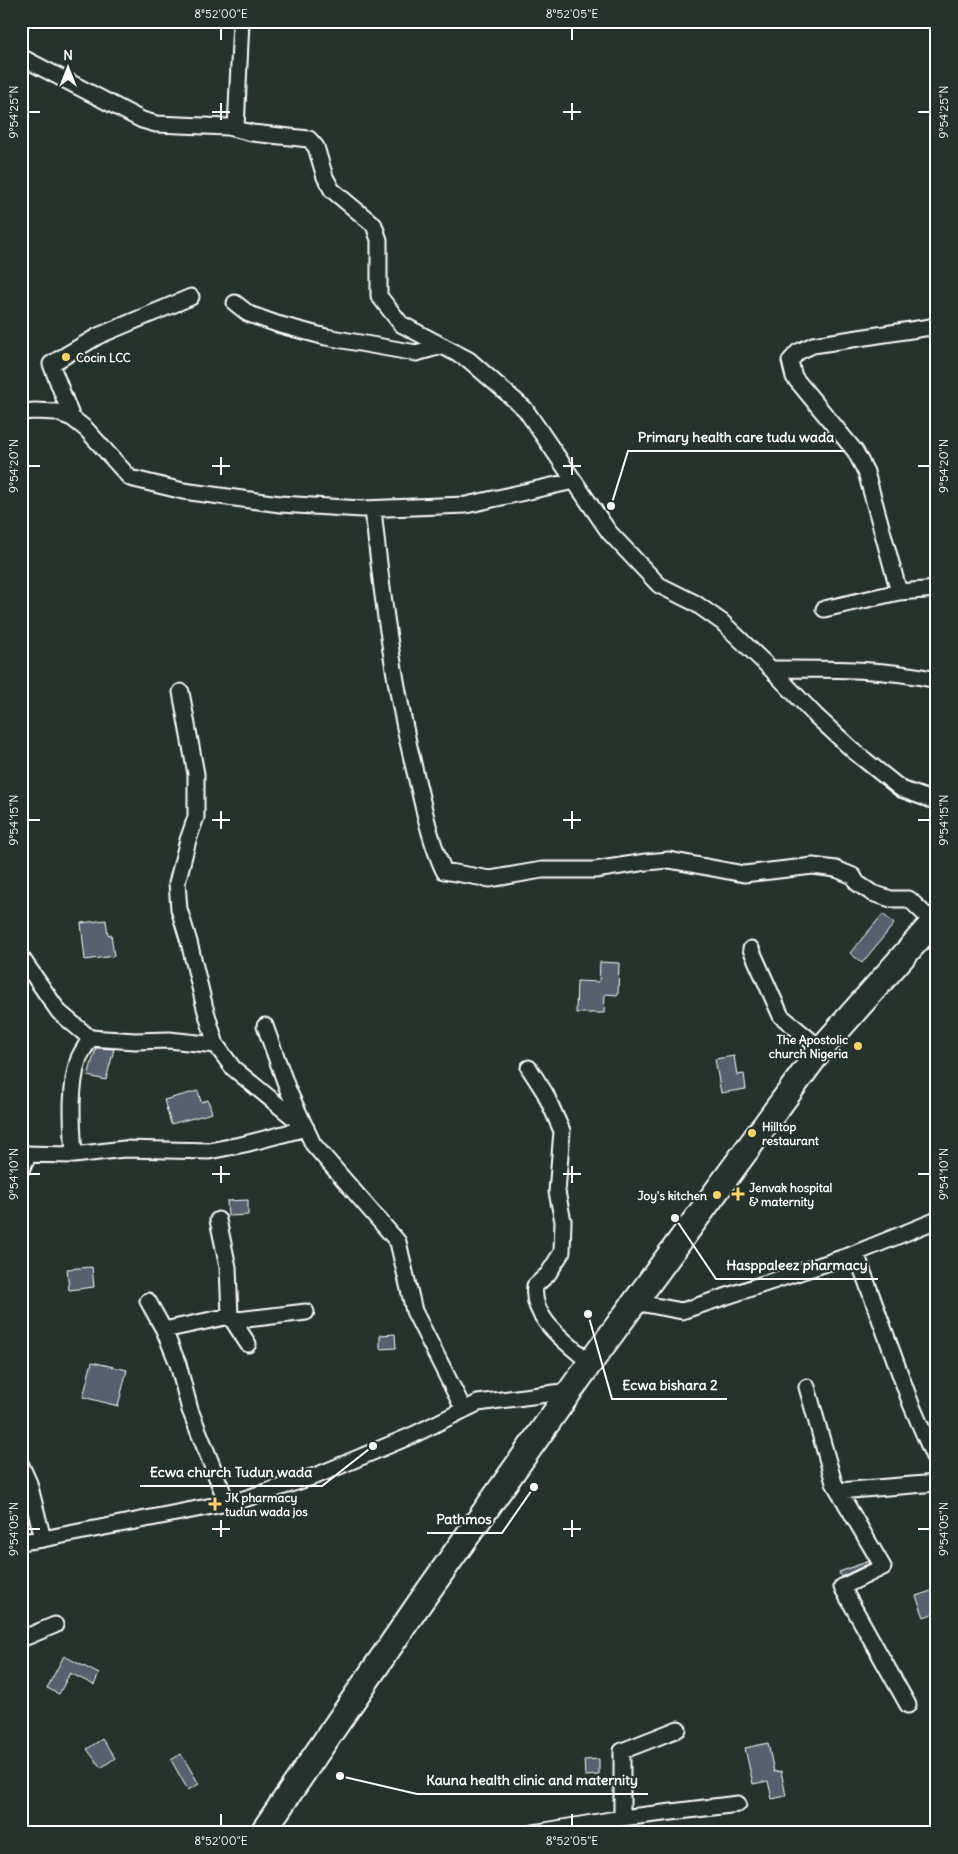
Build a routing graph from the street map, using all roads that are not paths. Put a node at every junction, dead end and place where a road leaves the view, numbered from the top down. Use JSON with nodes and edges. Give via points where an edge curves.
{"nodes":[{"id":1,"x":241,"y":21,"type":"edge"},
{"id":2,"x":21,"y":57,"type":"edge"},
{"id":3,"x":236,"y":129,"type":"junction"},
{"id":4,"x":191,"y":297,"type":"dead end"},
{"id":5,"x":235,"y":302,"type":"dead end"},
{"id":6,"x":937,"y":326,"type":"edge"},
{"id":7,"x":441,"y":346,"type":"junction"},
{"id":8,"x":21,"y":412,"type":"edge"},
{"id":9,"x":72,"y":418,"type":"junction"},
{"id":10,"x":574,"y":481,"type":"junction"},
{"id":11,"x":373,"y":509,"type":"junction"},
{"id":12,"x":937,"y":589,"type":"edge"},
{"id":13,"x":899,"y":592,"type":"junction"},
{"id":14,"x":824,"y":609,"type":"dead end"},
{"id":15,"x":770,"y":668,"type":"junction"},
{"id":16,"x":937,"y":680,"type":"edge"},
{"id":17,"x":181,"y":692,"type":"dead end"},
{"id":18,"x":937,"y":802,"type":"edge"},
{"id":19,"x":935,"y":920,"type":"edge"},
{"id":20,"x":751,"y":949,"type":"dead end"},
{"id":21,"x":21,"y":957,"type":"edge"},
{"id":22,"x":266,"y":1026,"type":"dead end"},
{"id":23,"x":90,"y":1038,"type":"junction"},
{"id":24,"x":216,"y":1045,"type":"junction"},
{"id":25,"x":821,"y":1049,"type":"junction"},
{"id":26,"x":529,"y":1068,"type":"dead end"},
{"id":27,"x":306,"y":1128,"type":"junction"},
{"id":28,"x":25,"y":1154,"type":"edge"},
{"id":29,"x":74,"y":1155,"type":"junction"},
{"id":30,"x":21,"y":1170,"type":"edge"},
{"id":31,"x":218,"y":1220,"type":"dead end"},
{"id":32,"x":937,"y":1220,"type":"edge"},
{"id":33,"x":856,"y":1253,"type":"junction"},
{"id":34,"x":148,"y":1301,"type":"dead end"},
{"id":35,"x":634,"y":1302,"type":"junction"},
{"id":36,"x":306,"y":1312,"type":"dead end"},
{"id":37,"x":230,"y":1316,"type":"junction"},
{"id":38,"x":164,"y":1330,"type":"junction"},
{"id":39,"x":248,"y":1344,"type":"dead end"},
{"id":40,"x":590,"y":1363,"type":"junction"},
{"id":41,"x":807,"y":1386,"type":"dead end"},
{"id":42,"x":570,"y":1391,"type":"junction"},
{"id":43,"x":464,"y":1410,"type":"junction"},
{"id":44,"x":937,"y":1464,"type":"edge"},
{"id":45,"x":21,"y":1465,"type":"edge"},
{"id":46,"x":937,"y":1482,"type":"edge"},
{"id":47,"x":838,"y":1491,"type":"junction"},
{"id":48,"x":227,"y":1503,"type":"junction"},
{"id":49,"x":44,"y":1539,"type":"junction"},
{"id":50,"x":21,"y":1542,"type":"edge"},
{"id":51,"x":55,"y":1625,"type":"dead end"},
{"id":52,"x":21,"y":1639,"type":"edge"},
{"id":53,"x":908,"y":1705,"type":"dead end"},
{"id":54,"x":678,"y":1728,"type":"dead end"},
{"id":55,"x":738,"y":1804,"type":"dead end"},
{"id":56,"x":622,"y":1818,"type":"junction"},
{"id":57,"x":263,"y":1832,"type":"edge"},
{"id":58,"x":533,"y":1833,"type":"edge"}],
"edges":[{"from":1,"to":3,"type":"street"},
{"from":2,"to":3,"type":"street","via":[[142,120],[156,124]]},
{"from":3,"to":7,"type":"street","via":[[309,139],[316,148],[332,190],[374,225],[379,240],[379,296],[401,324]]},
{"from":4,"to":9,"type":"street","via":[[98,336],[50,364]]},
{"from":5,"to":7,"type":"street","via":[[249,314],[326,338],[416,353]]},
{"from":6,"to":13,"type":"street","via":[[813,345],[798,352],[790,362],[794,377],[855,451],[866,472]]},
{"from":7,"to":10,"type":"street","via":[[468,360],[526,409]]},
{"from":8,"to":9,"type":"street","via":[[56,412]]},
{"from":9,"to":11,"type":"street","via":[[130,478],[182,490],[280,504]]},
{"from":10,"to":11,"type":"street","via":[[466,505]]},
{"from":10,"to":15,"type":"street","via":[[609,532],[660,585],[722,622]]},
{"from":11,"to":19,"type":"street","via":[[386,625],[404,730],[434,849],[444,871],[490,879],[542,870],[595,870],[669,860],[744,874],[813,866],[836,869],[853,876],[857,883],[872,893],[891,899],[909,899]]},
{"from":12,"to":13,"type":"street"},
{"from":13,"to":14,"type":"street"},
{"from":15,"to":16,"type":"street","via":[[864,671]]},
{"from":15,"to":18,"type":"street","via":[[856,754],[901,789]]},
{"from":17,"to":24,"type":"street","via":[[196,774],[196,817],[177,883],[179,909]]},
{"from":19,"to":25,"type":"main road"},
{"from":20,"to":25,"type":"street","via":[[781,1016]]},
{"from":21,"to":23,"type":"street","via":[[59,1012]]},
{"from":22,"to":27,"type":"street","via":[[288,1090]]},
{"from":23,"to":24,"type":"street"},
{"from":23,"to":29,"type":"street","via":[[74,1078]]},
{"from":24,"to":27,"type":"street","via":[[233,1068]]},
{"from":25,"to":35,"type":"main road"},
{"from":26,"to":40,"type":"street","via":[[545,1093],[562,1132],[556,1192],[563,1221],[562,1252],[548,1274],[535,1286],[534,1295],[545,1322]]},
{"from":27,"to":29,"type":"street","via":[[209,1151],[124,1149]]},
{"from":27,"to":43,"type":"street","via":[[313,1144],[398,1242],[414,1311]]},
{"from":28,"to":29,"type":"street"},
{"from":28,"to":30,"type":"street"},
{"from":31,"to":37,"type":"street","via":[[228,1267]]},
{"from":32,"to":33,"type":"street"},
{"from":33,"to":35,"type":"street","via":[[682,1311]]},
{"from":33,"to":44,"type":"street","via":[[911,1404]]},
{"from":34,"to":38,"type":"street"},
{"from":35,"to":40,"type":"main road"},
{"from":36,"to":37,"type":"street","via":[[238,1320]]},
{"from":37,"to":38,"type":"street"},
{"from":37,"to":39,"type":"street"},
{"from":38,"to":48,"type":"street","via":[[178,1364],[190,1410]]},
{"from":40,"to":42,"type":"main road"},
{"from":41,"to":47,"type":"street"},
{"from":42,"to":43,"type":"street","via":[[478,1403]]},
{"from":42,"to":57,"type":"main road","via":[[413,1612]]},
{"from":43,"to":48,"type":"street","via":[[413,1436],[318,1474]]},
{"from":45,"to":49,"type":"street"},
{"from":46,"to":47,"type":"street"},
{"from":47,"to":53,"type":"street","via":[[883,1567],[842,1587]]},
{"from":48,"to":49,"type":"street"},
{"from":49,"to":50,"type":"street"},
{"from":51,"to":52,"type":"street"},
{"from":54,"to":56,"type":"street","via":[[622,1751]]},
{"from":55,"to":56,"type":"street"},
{"from":56,"to":58,"type":"street"}]}
